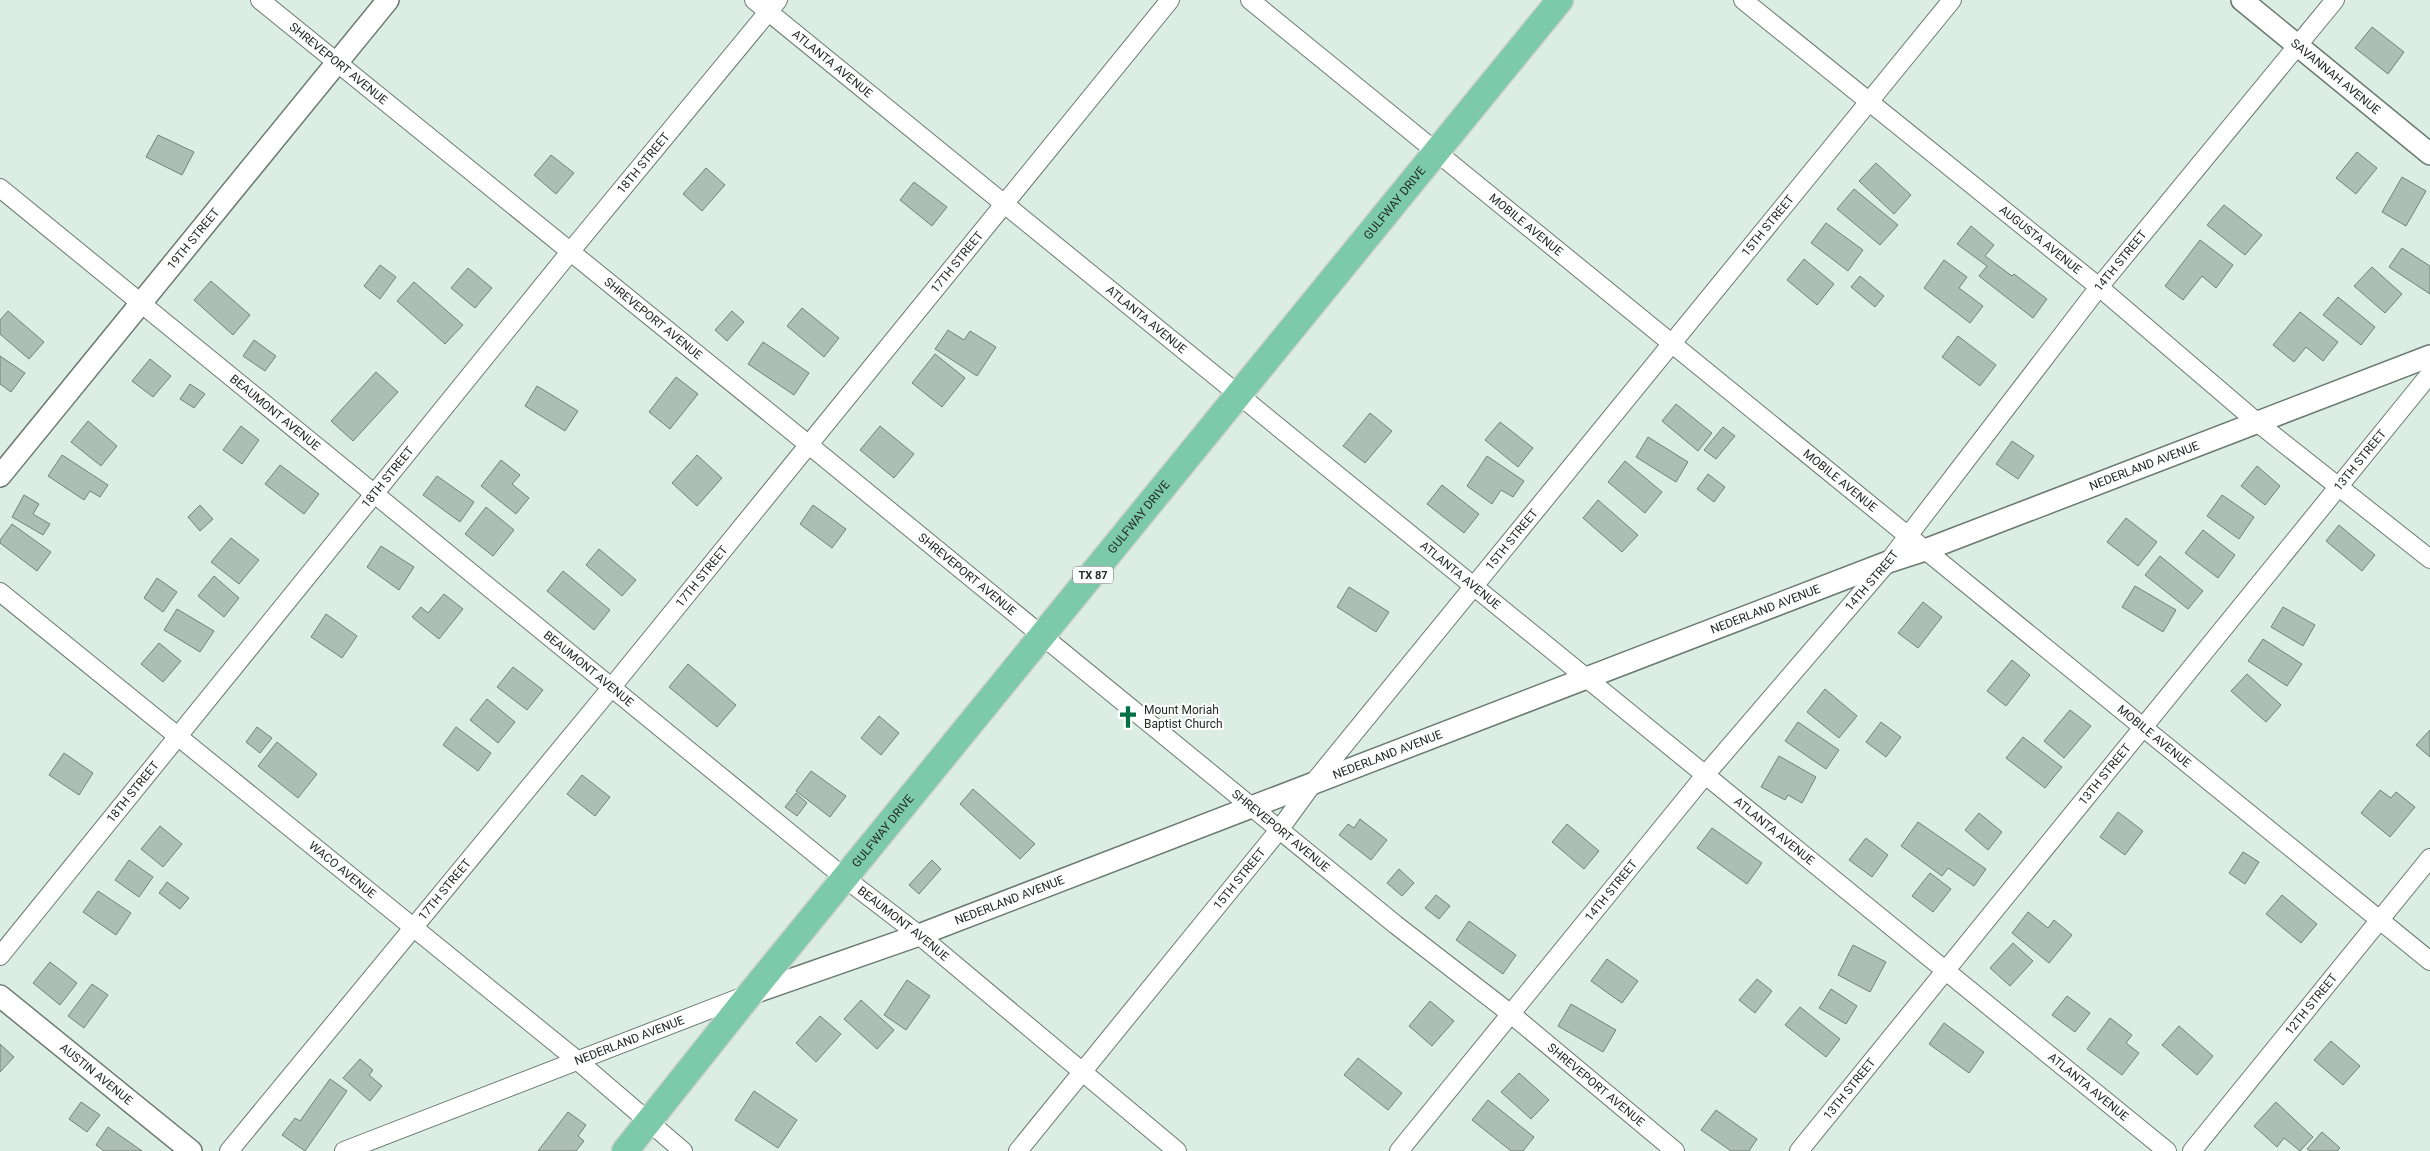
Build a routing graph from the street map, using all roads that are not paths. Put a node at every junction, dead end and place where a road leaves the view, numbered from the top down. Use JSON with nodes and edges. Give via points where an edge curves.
{"nodes":[{"id":1,"x":260,"y":0,"type":"edge"},
{"id":2,"x":388,"y":0,"type":"edge"},
{"id":3,"x":754,"y":0,"type":"edge"},
{"id":4,"x":1170,"y":0,"type":"edge"},
{"id":5,"x":1250,"y":0,"type":"edge"},
{"id":6,"x":1560,"y":0,"type":"edge"},
{"id":7,"x":1743,"y":0,"type":"edge"},
{"id":8,"x":1952,"y":0,"type":"edge"},
{"id":9,"x":2242,"y":0,"type":"edge"},
{"id":10,"x":2335,"y":0,"type":"edge"},
{"id":11,"x":773,"y":6,"type":"edge"},
{"id":12,"x":2298,"y":45,"type":"junction"},
{"id":13,"x":336,"y":63,"type":"junction"},
{"id":14,"x":1869,"y":102,"type":"junction"},
{"id":15,"x":1436,"y":152,"type":"junction"},
{"id":16,"x":2430,"y":154,"type":"edge"},
{"id":17,"x":0,"y":188,"type":"edge"},
{"id":18,"x":1004,"y":204,"type":"junction"},
{"id":19,"x":570,"y":252,"type":"junction"},
{"id":20,"x":2099,"y":287,"type":"junction"},
{"id":21,"x":141,"y":302,"type":"junction"},
{"id":22,"x":1672,"y":346,"type":"junction"},
{"id":23,"x":2430,"y":356,"type":"edge"},
{"id":24,"x":2430,"y":374,"type":"edge"},
{"id":25,"x":1239,"y":395,"type":"junction"},
{"id":26,"x":2258,"y":423,"type":"junction"},
{"id":27,"x":809,"y":445,"type":"junction"},
{"id":28,"x":0,"y":476,"type":"edge"},
{"id":29,"x":2340,"y":487,"type":"junction"},
{"id":30,"x":375,"y":494,"type":"junction"},
{"id":31,"x":1907,"y":536,"type":"junction"},
{"id":32,"x":1925,"y":550,"type":"junction"},
{"id":33,"x":2430,"y":559,"type":"edge"},
{"id":34,"x":1888,"y":562,"type":"junction"},
{"id":35,"x":1476,"y":586,"type":"junction"},
{"id":36,"x":0,"y":592,"type":"edge"},
{"id":37,"x":1043,"y":636,"type":"junction"},
{"id":38,"x":1586,"y":678,"type":"junction"},
{"id":39,"x":611,"y":688,"type":"junction"},
{"id":40,"x":2144,"y":728,"type":"junction"},
{"id":41,"x":177,"y":737,"type":"junction"},
{"id":42,"x":1706,"y":774,"type":"junction"},
{"id":43,"x":1314,"y":782,"type":"junction"},
{"id":44,"x":1252,"y":806,"type":"junction"},
{"id":45,"x":1279,"y":830,"type":"junction"},
{"id":46,"x":2430,"y":858,"type":"edge"},
{"id":47,"x":846,"y":879,"type":"junction"},
{"id":48,"x":2379,"y":920,"type":"junction"},
{"id":49,"x":412,"y":928,"type":"junction"},
{"id":50,"x":919,"y":934,"type":"junction"},
{"id":51,"x":0,"y":956,"type":"edge"},
{"id":52,"x":2430,"y":962,"type":"edge"},
{"id":53,"x":1945,"y":972,"type":"junction"},
{"id":54,"x":750,"y":994,"type":"junction"},
{"id":55,"x":0,"y":996,"type":"edge"},
{"id":56,"x":1511,"y":1014,"type":"junction"},
{"id":57,"x":578,"y":1061,"type":"junction"},
{"id":58,"x":1081,"y":1073,"type":"junction"},
{"id":59,"x":649,"y":1122,"type":"junction"},
{"id":60,"x":191,"y":1151,"type":"edge"},
{"id":61,"x":229,"y":1151,"type":"edge"},
{"id":62,"x":344,"y":1151,"type":"edge"},
{"id":63,"x":626,"y":1151,"type":"edge"},
{"id":64,"x":684,"y":1151,"type":"edge"},
{"id":65,"x":1018,"y":1151,"type":"edge"},
{"id":66,"x":1177,"y":1151,"type":"edge"},
{"id":67,"x":1399,"y":1151,"type":"edge"},
{"id":68,"x":1675,"y":1151,"type":"edge"},
{"id":69,"x":1799,"y":1151,"type":"edge"},
{"id":70,"x":2167,"y":1151,"type":"edge"},
{"id":71,"x":2192,"y":1151,"type":"edge"}],
"edges":[{"from":1,"to":13,"type":"street","name":"SHREVEPORT AVENUE"},
{"from":2,"to":13,"type":"street","name":"19TH STREET"},
{"from":3,"to":11,"type":"street","name":"ATLANTA AVENUE"},
{"from":4,"to":18,"type":"street","name":"17TH STREET"},
{"from":5,"to":15,"type":"street","name":"MOBILE AVENUE"},
{"from":6,"to":15,"type":"main road","name":"GULFWAY DRIVE","number":"TX 87"},
{"from":7,"to":14,"type":"street","name":"AUGUSTA AVENUE"},
{"from":8,"to":14,"type":"street","name":"15TH STREET"},
{"from":9,"to":12,"type":"street","name":"SAVANNAH AVENUE"},
{"from":10,"to":12,"type":"street","name":"14TH STREET"},
{"from":11,"to":18,"type":"street","name":"ATLANTA AVENUE"},
{"from":11,"to":19,"type":"street","name":"18TH STREET"},
{"from":12,"to":16,"type":"street","name":"SAVANNAH AVENUE"},
{"from":12,"to":20,"type":"street","name":"14TH STREET"},
{"from":13,"to":19,"type":"street","name":"SHREVEPORT AVENUE"},
{"from":13,"to":21,"type":"street","name":"19TH STREET"},
{"from":14,"to":20,"type":"street","name":"AUGUSTA AVENUE"},
{"from":14,"to":22,"type":"street","name":"15TH STREET"},
{"from":15,"to":22,"type":"street","name":"MOBILE AVENUE"},
{"from":15,"to":25,"type":"main road","name":"GULFWAY DRIVE","number":"TX 87"},
{"from":17,"to":21,"type":"street","name":"BEAUMONT AVENUE"},
{"from":18,"to":25,"type":"street","name":"ATLANTA AVENUE"},
{"from":18,"to":27,"type":"street","name":"17TH STREET"},
{"from":19,"to":27,"type":"street","name":"SHREVEPORT AVENUE"},
{"from":19,"to":30,"type":"street","name":"18TH STREET"},
{"from":20,"to":26,"type":"street","name":"AUGUSTA AVENUE"},
{"from":20,"to":31,"type":"street","name":"14TH STREET"},
{"from":21,"to":28,"type":"street","name":"19TH STREET"},
{"from":21,"to":30,"type":"street","name":"BEAUMONT AVENUE"},
{"from":22,"to":31,"type":"street","name":"MOBILE AVENUE"},
{"from":22,"to":35,"type":"street","name":"15TH STREET"},
{"from":23,"to":26,"type":"street","name":"NEDERLAND AVENUE"},
{"from":24,"to":29,"type":"street","name":"13TH STREET"},
{"from":25,"to":35,"type":"street","name":"ATLANTA AVENUE"},
{"from":25,"to":37,"type":"main road","name":"GULFWAY DRIVE","number":"TX 87"},
{"from":26,"to":29,"type":"street","name":"AUGUSTA AVENUE"},
{"from":26,"to":32,"type":"street","name":"NEDERLAND AVENUE"},
{"from":27,"to":37,"type":"street","name":"SHREVEPORT AVENUE"},
{"from":27,"to":39,"type":"street","name":"17TH STREET"},
{"from":29,"to":33,"type":"street","name":"AUGUSTA AVENUE"},
{"from":29,"to":40,"type":"street","name":"13TH STREET"},
{"from":30,"to":39,"type":"street","name":"BEAUMONT AVENUE"},
{"from":30,"to":41,"type":"street","name":"18TH STREET"},
{"from":31,"to":32,"type":"street","name":"MOBILE AVENUE"},
{"from":31,"to":34,"type":"street","name":"14TH STREET"},
{"from":32,"to":34,"type":"street","name":"NEDERLAND AVENUE"},
{"from":32,"to":40,"type":"street","name":"MOBILE AVENUE"},
{"from":34,"to":38,"type":"street","name":"NEDERLAND AVENUE"},
{"from":34,"to":42,"type":"street","name":"14TH STREET"},
{"from":35,"to":38,"type":"street","name":"ATLANTA AVENUE"},
{"from":35,"to":43,"type":"street","name":"15TH STREET"},
{"from":36,"to":41,"type":"street","name":"WACO AVENUE"},
{"from":37,"to":44,"type":"street","name":"SHREVEPORT AVENUE"},
{"from":37,"to":47,"type":"main road","name":"GULFWAY DRIVE","number":"TX 87"},
{"from":38,"to":42,"type":"street","name":"ATLANTA AVENUE"},
{"from":38,"to":43,"type":"street","name":"NEDERLAND AVENUE"},
{"from":39,"to":47,"type":"street","name":"BEAUMONT AVENUE"},
{"from":39,"to":49,"type":"street","name":"17TH STREET"},
{"from":40,"to":48,"type":"street","name":"MOBILE AVENUE"},
{"from":40,"to":53,"type":"street","name":"13TH STREET"},
{"from":41,"to":49,"type":"street","name":"WACO AVENUE"},
{"from":41,"to":51,"type":"street","name":"18TH STREET"},
{"from":42,"to":53,"type":"street","name":"ATLANTA AVENUE"},
{"from":42,"to":56,"type":"street","name":"14TH STREET"},
{"from":43,"to":44,"type":"street","name":"NEDERLAND AVENUE"},
{"from":43,"to":45,"type":"street","name":"15TH STREET"},
{"from":44,"to":45,"type":"street","name":"SHREVEPORT AVENUE"},
{"from":44,"to":50,"type":"street","name":"NEDERLAND AVENUE"},
{"from":45,"to":56,"type":"street","name":"SHREVEPORT AVENUE"},
{"from":45,"to":58,"type":"street","name":"15TH STREET"},
{"from":46,"to":48,"type":"street","name":"12TH STREET"},
{"from":47,"to":50,"type":"street","name":"BEAUMONT AVENUE"},
{"from":47,"to":54,"type":"main road","name":"GULFWAY DRIVE","number":"TX 87"},
{"from":48,"to":52,"type":"street","name":"MOBILE AVENUE"},
{"from":48,"to":71,"type":"street","name":"12TH STREET"},
{"from":49,"to":57,"type":"street","name":"WACO AVENUE"},
{"from":49,"to":61,"type":"street","name":"17TH STREET"},
{"from":50,"to":54,"type":"street","name":"NEDERLAND AVENUE"},
{"from":50,"to":58,"type":"street","name":"BEAUMONT AVENUE"},
{"from":53,"to":69,"type":"street","name":"13TH STREET"},
{"from":53,"to":70,"type":"street","name":"ATLANTA AVENUE"},
{"from":54,"to":57,"type":"street","name":"NEDERLAND AVENUE"},
{"from":54,"to":59,"type":"main road","name":"GULFWAY DRIVE","number":"TX 87"},
{"from":55,"to":60,"type":"street","name":"AUSTIN AVENUE"},
{"from":56,"to":67,"type":"street","name":"14TH STREET"},
{"from":56,"to":68,"type":"street","name":"SHREVEPORT AVENUE"},
{"from":57,"to":59,"type":"street","name":"WACO AVENUE"},
{"from":57,"to":62,"type":"street","name":"NEDERLAND AVENUE"},
{"from":58,"to":65,"type":"street","name":"15TH STREET"},
{"from":58,"to":66,"type":"street","name":"BEAUMONT AVENUE"},
{"from":59,"to":63,"type":"main road","name":"GULFWAY DRIVE","number":"TX 87"},
{"from":59,"to":64,"type":"street","name":"WACO AVENUE"}]}
